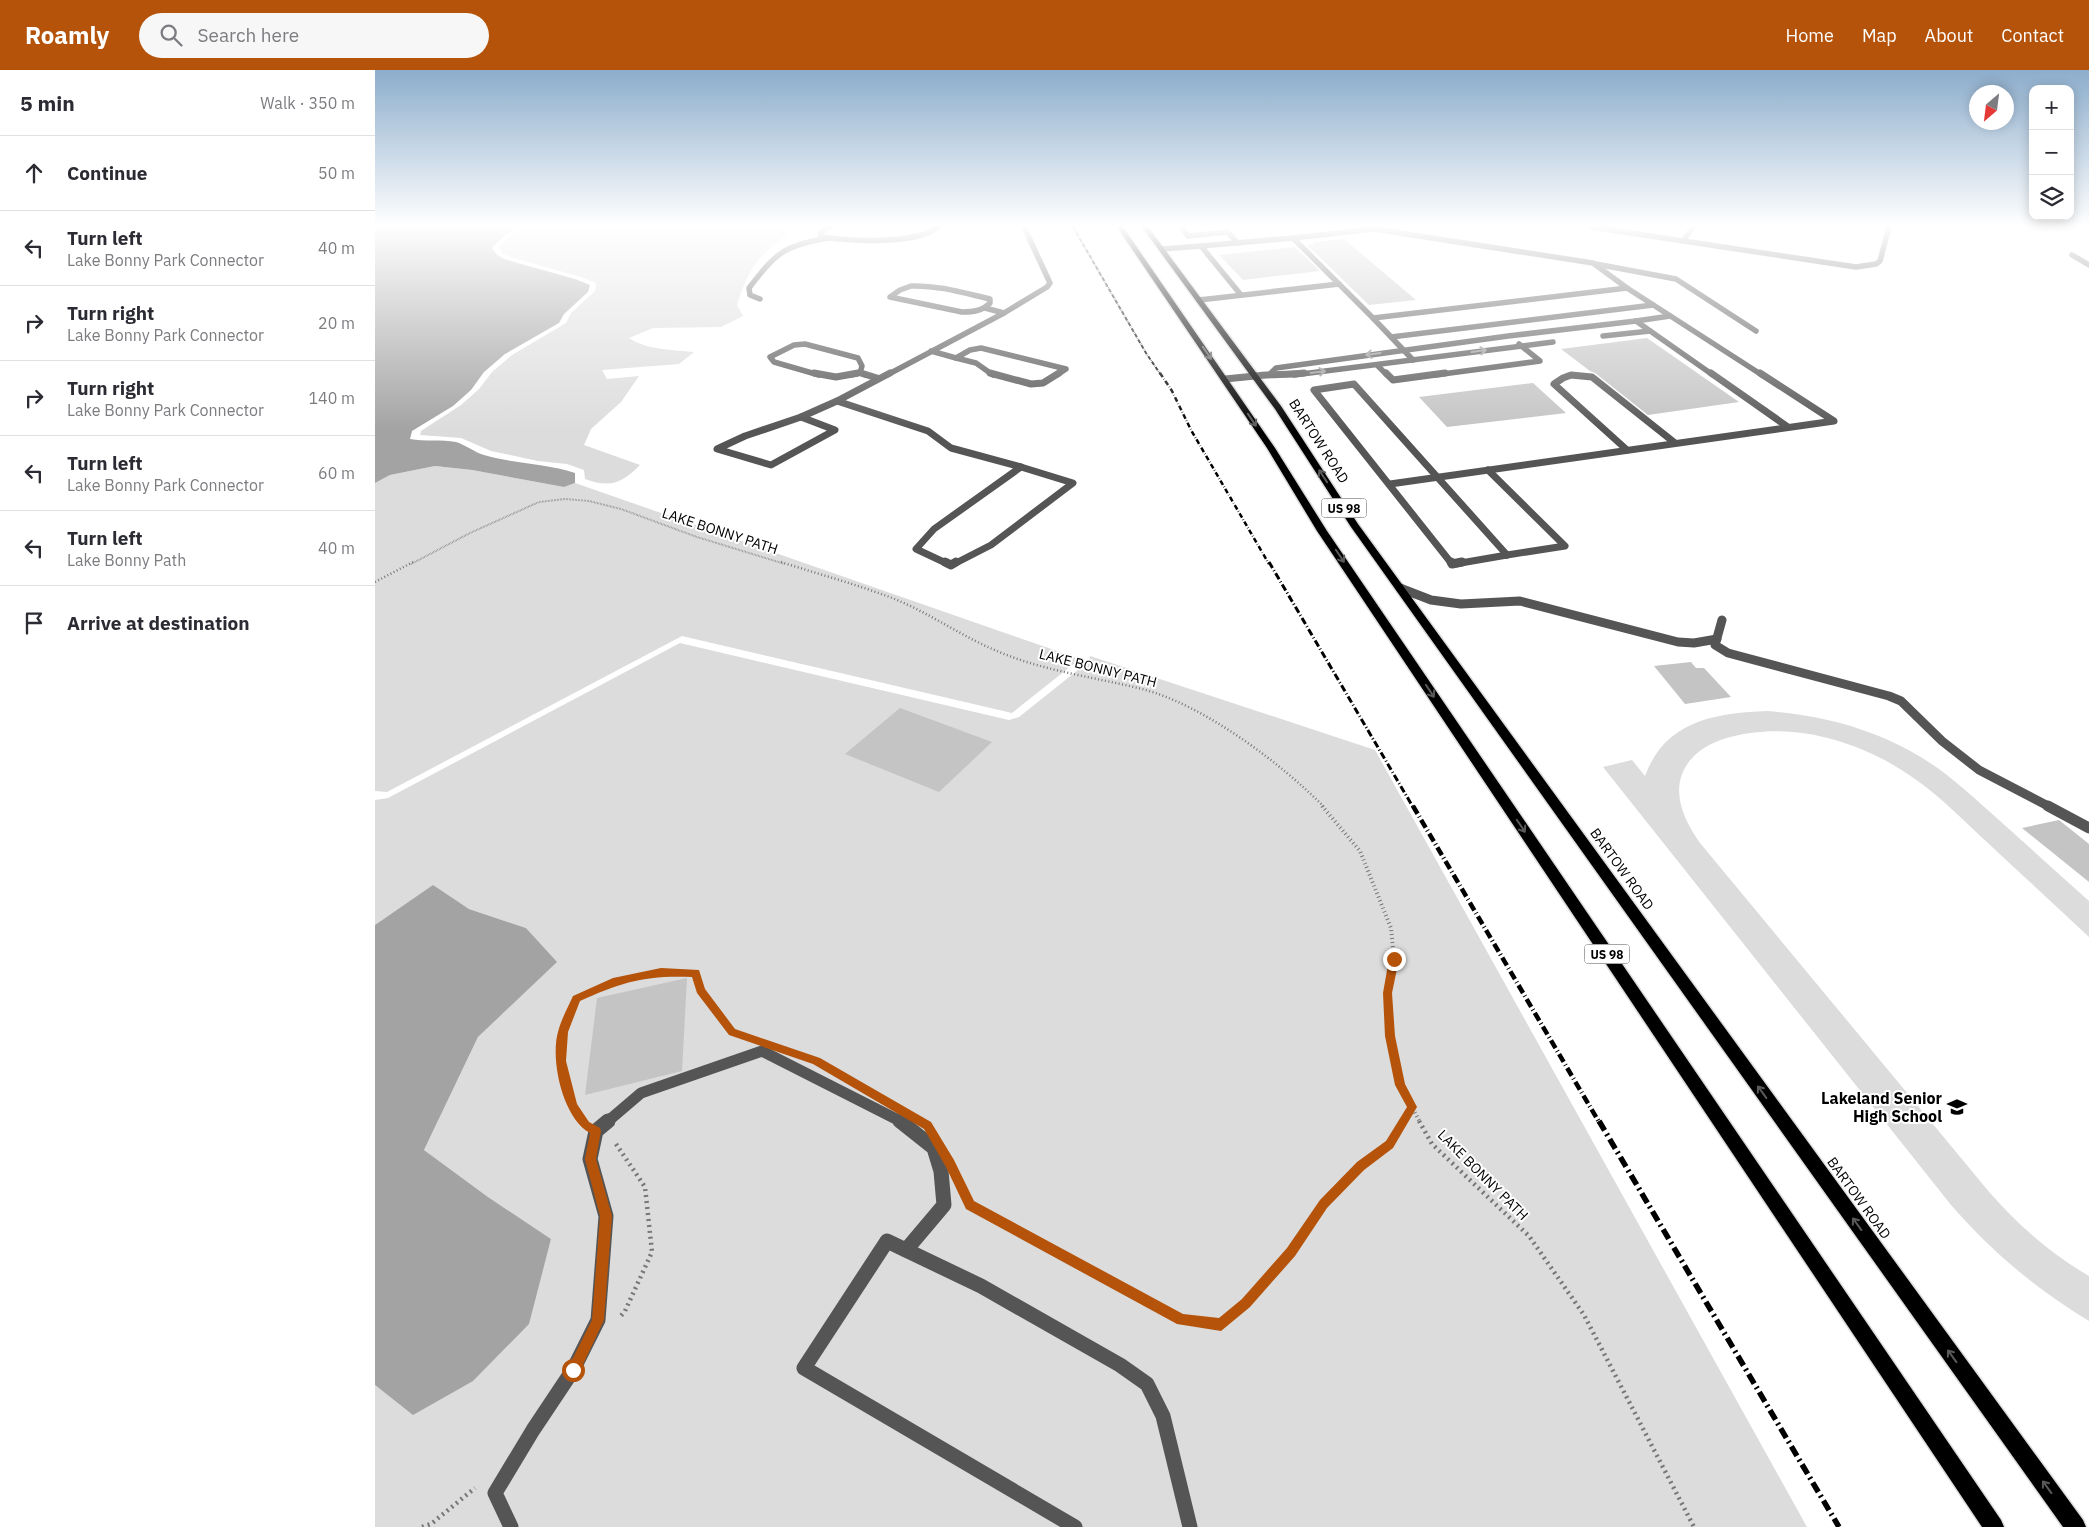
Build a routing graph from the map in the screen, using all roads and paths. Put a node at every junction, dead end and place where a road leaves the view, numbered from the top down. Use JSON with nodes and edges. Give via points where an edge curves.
{"nodes":[{"id":1,"x":750,"y":295,"type":"edge"},
{"id":2,"x":892,"y":295,"type":"edge"},
{"id":3,"x":971,"y":295,"type":"edge"},
{"id":4,"x":1034,"y":295,"type":"edge"},
{"id":5,"x":1168,"y":295,"type":"edge"},
{"id":6,"x":1195,"y":295,"type":"edge"},
{"id":7,"x":1241,"y":295,"type":"edge"},
{"id":8,"x":1350,"y":295,"type":"edge"},
{"id":9,"x":1568,"y":295,"type":"edge"},
{"id":10,"x":1638,"y":295,"type":"edge"},
{"id":11,"x":1701,"y":295,"type":"edge"},
{"id":12,"x":760,"y":299,"type":"dead end"},
{"id":13,"x":1199,"y":300,"type":"junction"},
{"id":14,"x":1653,"y":305,"type":"junction"},
{"id":15,"x":985,"y":308,"type":"junction"},
{"id":16,"x":1004,"y":313,"type":"junction"},
{"id":17,"x":1670,"y":316,"type":"junction"},
{"id":18,"x":1373,"y":318,"type":"junction"},
{"id":19,"x":1636,"y":321,"type":"junction"},
{"id":20,"x":1650,"y":331,"type":"junction"},
{"id":21,"x":1756,"y":331,"type":"dead end"},
{"id":22,"x":1508,"y":336,"type":"junction"},
{"id":23,"x":1603,"y":336,"type":"dead end"},
{"id":24,"x":1391,"y":337,"type":"junction"},
{"id":25,"x":1553,"y":342,"type":"dead end"},
{"id":26,"x":1521,"y":345,"type":"junction"},
{"id":27,"x":1403,"y":350,"type":"junction"},
{"id":28,"x":931,"y":351,"type":"junction"},
{"id":29,"x":955,"y":358,"type":"junction"},
{"id":30,"x":1413,"y":360,"type":"junction"},
{"id":31,"x":1377,"y":365,"type":"junction"},
{"id":32,"x":860,"y":373,"type":"junction"},
{"id":33,"x":1270,"y":374,"type":"junction"},
{"id":34,"x":1255,"y":376,"type":"junction"},
{"id":35,"x":877,"y":378,"type":"junction"},
{"id":36,"x":1225,"y":379,"type":"junction"},
{"id":37,"x":837,"y":401,"type":"junction"},
{"id":38,"x":801,"y":417,"type":"junction"},
{"id":39,"x":1787,"y":427,"type":"junction"},
{"id":40,"x":1675,"y":443,"type":"junction"},
{"id":41,"x":1627,"y":450,"type":"junction"},
{"id":42,"x":1021,"y":467,"type":"junction"},
{"id":43,"x":1488,"y":470,"type":"junction"},
{"id":44,"x":1438,"y":477,"type":"junction"},
{"id":45,"x":1390,"y":484,"type":"junction"},
{"id":46,"x":1507,"y":555,"type":"junction"},
{"id":47,"x":375,"y":582,"type":"edge"},
{"id":48,"x":1400,"y":588,"type":"junction"},
{"id":49,"x":1722,"y":620,"type":"dead end"},
{"id":50,"x":1717,"y":639,"type":"junction"},
{"id":51,"x":2089,"y":828,"type":"edge"},
{"id":52,"x":751,"y":1039,"type":"dead end"},
{"id":53,"x":1412,"y":1107,"type":"junction"},
{"id":54,"x":596,"y":1131,"type":"junction"},
{"id":55,"x":962,"y":1188,"type":"dead end"},
{"id":56,"x":906,"y":1250,"type":"junction"},
{"id":57,"x":613,"y":1326,"type":"dead end"},
{"id":58,"x":482,"y":1482,"type":"dead end"},
{"id":59,"x":423,"y":1527,"type":"edge"},
{"id":60,"x":511,"y":1527,"type":"edge"},
{"id":61,"x":1075,"y":1527,"type":"edge"},
{"id":62,"x":1190,"y":1527,"type":"edge"},
{"id":63,"x":1694,"y":1527,"type":"edge"},
{"id":64,"x":1994,"y":1527,"type":"edge"},
{"id":65,"x":2076,"y":1527,"type":"edge"}],
"edges":[{"from":1,"to":12,"type":"street"},
{"from":2,"to":15,"type":"street","via":[[890,297],[962,312]]},
{"from":3,"to":15,"type":"street","via":[[990,299]]},
{"from":4,"to":16,"type":"street"},
{"from":5,"to":36,"type":"main road","number":"US 98","one_way":true},
{"from":6,"to":13,"type":"main road","name":"BARTOW ROAD","number":"US 98"},
{"from":7,"to":13,"type":"street"},
{"from":8,"to":18,"type":"street"},
{"from":9,"to":18,"type":"street"},
{"from":10,"to":14,"type":"street"},
{"from":11,"to":21,"type":"street"},
{"from":13,"to":34,"type":"main road","name":"BARTOW ROAD","number":"US 98"},
{"from":14,"to":17,"type":"street"},
{"from":14,"to":24,"type":"street"},
{"from":15,"to":16,"type":"street"},
{"from":16,"to":28,"type":"street"},
{"from":17,"to":19,"type":"street"},
{"from":17,"to":39,"type":"street","via":[[1835,420]]},
{"from":18,"to":24,"type":"street"},
{"from":19,"to":20,"type":"street"},
{"from":19,"to":22,"type":"street"},
{"from":20,"to":23,"type":"street"},
{"from":20,"to":39,"type":"street"},
{"from":22,"to":26,"type":"street"},
{"from":22,"to":27,"type":"street"},
{"from":24,"to":27,"type":"street"},
{"from":25,"to":26,"type":"street"},
{"from":30,"to":26,"type":"street","one_way":true},
{"from":26,"to":31,"type":"street","via":[[1540,361],[1393,380]]},
{"from":27,"to":30,"type":"street"},
{"from":27,"to":33,"type":"street","one_way":true,"via":[[1276,368]]},
{"from":28,"to":29,"type":"street"},
{"from":28,"to":35,"type":"street"},
{"from":29,"to":29,"type":"street","via":[[981,348],[1066,369],[1043,383],[1031,384],[991,374],[976,363]]},
{"from":30,"to":31,"type":"street"},
{"from":33,"to":31,"type":"street","one_way":true,"via":[[1282,376]]},
{"from":32,"to":32,"type":"street","via":[[862,366],[858,358],[805,344],[795,345],[770,357],[774,362],[824,376]]},
{"from":32,"to":35,"type":"street"},
{"from":33,"to":34,"type":"street"},
{"from":34,"to":36,"type":"street"},
{"from":48,"to":34,"type":"main road","name":"BARTOW ROAD","number":"US 98","one_way":true},
{"from":35,"to":37,"type":"street"},
{"from":36,"to":64,"type":"main road","number":"US 98","one_way":true,"via":[[1356,580]]},
{"from":37,"to":38,"type":"street"},
{"from":37,"to":42,"type":"street","via":[[928,431],[951,448]]},
{"from":38,"to":38,"type":"street","via":[[745,436],[717,449],[771,465],[835,430]]},
{"from":39,"to":40,"type":"street"},
{"from":40,"to":41,"type":"street"},
{"from":40,"to":41,"type":"street","via":[[1592,377],[1563,376],[1553,384]]},
{"from":41,"to":43,"type":"street"},
{"from":42,"to":42,"type":"street","via":[[1073,483],[991,545],[951,565],[916,549],[934,529]]},
{"from":43,"to":44,"type":"street"},
{"from":43,"to":46,"type":"street","via":[[1565,546]]},
{"from":44,"to":45,"type":"street"},
{"from":44,"to":45,"type":"street","via":[[1355,384],[1314,390]]},
{"from":44,"to":46,"type":"street"},
{"from":45,"to":46,"type":"street","via":[[1452,564]]},
{"from":47,"to":53,"type":"path","name":"LAKE BONNY PATH","via":[[539,502],[589,501],[893,598],[997,651],[1069,674],[1143,689],[1186,705],[1236,736],[1293,778],[1330,814],[1360,851],[1391,928],[1394,959],[1387,993],[1390,1036],[1400,1085]]},
{"from":48,"to":50,"type":"street","via":[[1431,600],[1461,604],[1520,601],[1678,642]]},
{"from":65,"to":48,"type":"main road","name":"BARTOW ROAD","number":"US 98","one_way":true},
{"from":49,"to":50,"type":"street"},
{"from":50,"to":51,"type":"street","via":[[1715,645],[1729,653],[1901,701],[1942,741],[1979,770]]},
{"from":52,"to":54,"type":"path","via":[[732,1032],[701,991],[695,973],[661,972],[613,981],[577,998],[563,1032],[561,1061],[572,1105],[585,1125]]},
{"from":53,"to":55,"type":"path","via":[[1389,1144],[1360,1166],[1323,1204],[1291,1252],[1246,1303],[1221,1325],[1182,1319],[970,1205]]},
{"from":53,"to":63,"type":"path","name":"LAKE BONNY PATH","via":[[1432,1144],[1529,1236],[1584,1315]]},
{"from":54,"to":56,"type":"street","via":[[641,1093],[762,1052],[901,1122],[934,1148],[941,1171],[944,1205]]},
{"from":54,"to":57,"type":"path","via":[[613,1141],[645,1187],[652,1252],[625,1311]]},
{"from":54,"to":60,"type":"street","via":[[590,1159],[606,1216],[598,1320],[573,1370],[495,1492]]},
{"from":56,"to":61,"type":"street","via":[[887,1241],[805,1368]]},
{"from":56,"to":62,"type":"street","via":[[981,1286],[1120,1365],[1147,1384],[1163,1416]]},
{"from":58,"to":59,"type":"path"}]}
